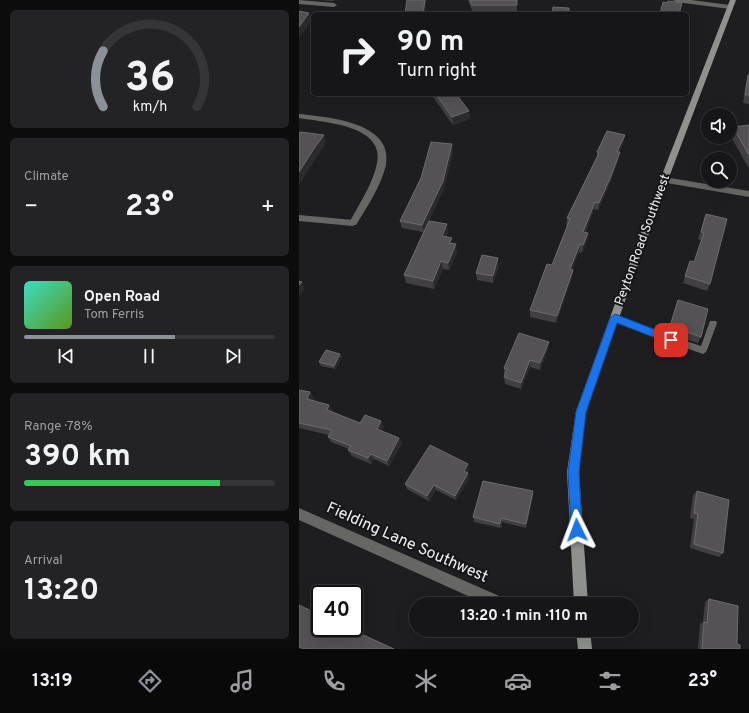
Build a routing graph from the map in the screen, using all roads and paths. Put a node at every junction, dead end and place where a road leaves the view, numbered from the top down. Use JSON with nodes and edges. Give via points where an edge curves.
{"nodes":[{"id":1,"x":676,"y":0,"type":"edge"},
{"id":2,"x":299,"y":2,"type":"edge"},
{"id":3,"x":731,"y":4,"type":"edge"},
{"id":4,"x":334,"y":5,"type":"dead end"},
{"id":5,"x":299,"y":116,"type":"edge"},
{"id":6,"x":664,"y":180,"type":"junction"},
{"id":7,"x":749,"y":194,"type":"edge"},
{"id":8,"x":299,"y":218,"type":"edge"},
{"id":9,"x":353,"y":223,"type":"joint"},
{"id":10,"x":615,"y":318,"type":"junction"},
{"id":11,"x":713,"y":323,"type":"dead end"},
{"id":12,"x":299,"y":514,"type":"edge"},
{"id":13,"x":485,"y":597,"type":"edge"},
{"id":14,"x":581,"y":597,"type":"edge"},
{"id":15,"x":584,"y":637,"type":"edge"},
{"id":16,"x":585,"y":649,"type":"edge"}],
"edges":[{"from":1,"to":3,"type":"street"},
{"from":2,"to":4,"type":"lane"},
{"from":3,"to":6,"type":"street","name":"Peyton Road Southwest"},
{"from":5,"to":9,"type":"street","via":[[358,126],[368,131],[380,144],[383,161],[380,171]]},
{"from":6,"to":7,"type":"street"},
{"from":6,"to":10,"type":"street","name":"Peyton Road Southwest"},
{"from":8,"to":9,"type":"lane"},
{"from":10,"to":11,"type":"lane","via":[[703,350]]},
{"from":10,"to":14,"type":"street","name":"Peyton Road Southwest","via":[[581,412],[573,472]]},
{"from":12,"to":13,"type":"street","name":"Fielding Lane Southwest"},
{"from":15,"to":16,"type":"street"}]}
